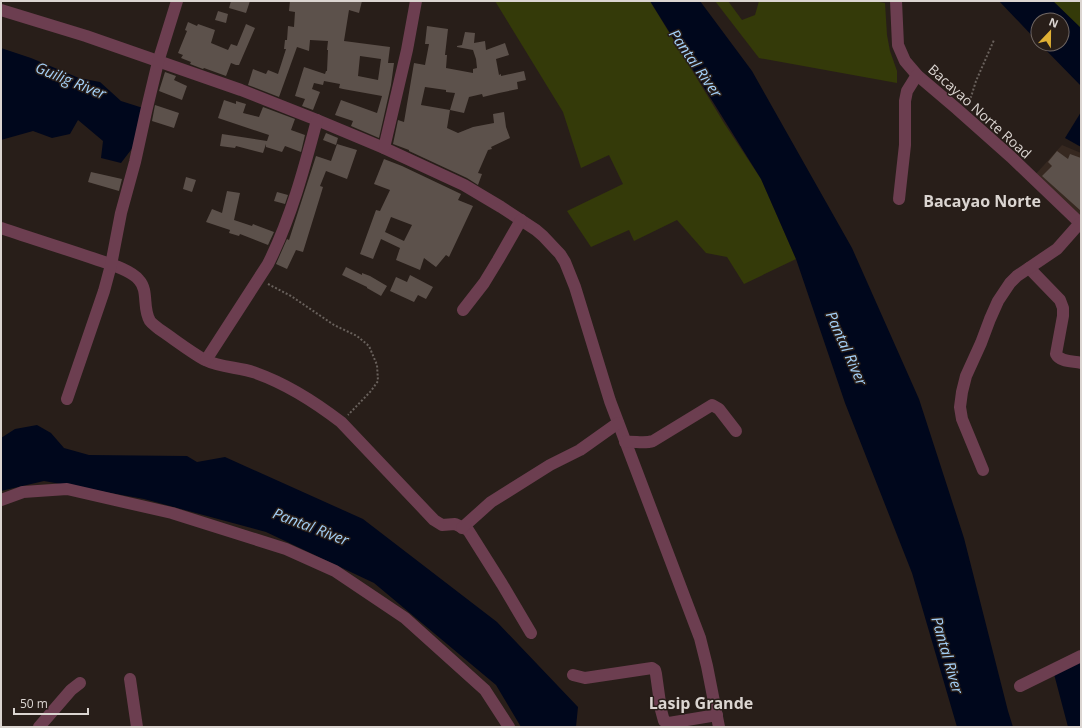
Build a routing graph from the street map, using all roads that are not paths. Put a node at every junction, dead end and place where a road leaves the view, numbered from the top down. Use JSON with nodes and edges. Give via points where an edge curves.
{"nodes":[{"id":1,"x":177,"y":1,"type":"edge"},
{"id":2,"x":416,"y":1,"type":"edge"},
{"id":3,"x":896,"y":1,"type":"edge"},
{"id":4,"x":1,"y":10,"type":"edge"},
{"id":5,"x":158,"y":62,"type":"junction"},
{"id":6,"x":917,"y":75,"type":"junction"},
{"id":7,"x":317,"y":120,"type":"junction"},
{"id":8,"x":384,"y":148,"type":"junction"},
{"id":9,"x":899,"y":199,"type":"dead end"},
{"id":10,"x":522,"y":220,"type":"junction"},
{"id":11,"x":1081,"y":224,"type":"edge"},
{"id":12,"x":1,"y":228,"type":"edge"},
{"id":13,"x":111,"y":265,"type":"junction"},
{"id":14,"x":1029,"y":268,"type":"junction"},
{"id":15,"x":463,"y":310,"type":"dead end"},
{"id":16,"x":206,"y":360,"type":"junction"},
{"id":17,"x":1081,"y":363,"type":"edge"},
{"id":18,"x":67,"y":399,"type":"dead end"},
{"id":19,"x":618,"y":423,"type":"junction"},
{"id":20,"x":736,"y":431,"type":"dead end"},
{"id":21,"x":625,"y":442,"type":"junction"},
{"id":22,"x":983,"y":470,"type":"dead end"},
{"id":23,"x":1,"y":500,"type":"edge"},
{"id":24,"x":462,"y":528,"type":"junction"},
{"id":25,"x":531,"y":632,"type":"dead end"},
{"id":26,"x":1081,"y":656,"type":"edge"},
{"id":27,"x":573,"y":675,"type":"dead end"},
{"id":28,"x":130,"y":679,"type":"dead end"},
{"id":29,"x":80,"y":683,"type":"dead end"},
{"id":30,"x":1020,"y":686,"type":"dead end"},
{"id":31,"x":717,"y":715,"type":"junction"},
{"id":32,"x":39,"y":727,"type":"edge"},
{"id":33,"x":137,"y":727,"type":"edge"},
{"id":34,"x":509,"y":727,"type":"edge"},
{"id":35,"x":719,"y":727,"type":"edge"}],
"edges":[{"from":1,"to":5,"type":"street"},
{"from":2,"to":8,"type":"street"},
{"from":3,"to":6,"type":"street","name":"Bacayao Norte Road","via":[[898,45],[905,62]]},
{"from":4,"to":5,"type":"street","via":[[86,36]]},
{"from":5,"to":7,"type":"street","via":[[241,90]]},
{"from":5,"to":13,"type":"street"},
{"from":6,"to":9,"type":"street","via":[[904,101],[905,145]]},
{"from":6,"to":11,"type":"street","name":"Bacayao Norte Road"},
{"from":7,"to":8,"type":"street"},
{"from":7,"to":16,"type":"street","via":[[290,214],[276,247],[268,264]]},
{"from":8,"to":10,"type":"street","via":[[464,185]]},
{"from":10,"to":15,"type":"street","via":[[484,283]]},
{"from":10,"to":19,"type":"street","via":[[543,236],[565,262]]},
{"from":11,"to":14,"type":"street","via":[[1057,249]]},
{"from":12,"to":13,"type":"street"},
{"from":13,"to":16,"type":"street","via":[[139,278],[145,291],[149,320]]},
{"from":13,"to":18,"type":"street"},
{"from":14,"to":17,"type":"street","via":[[1060,300],[1063,308],[1056,354],[1062,359]]},
{"from":14,"to":22,"type":"street","via":[[1010,283],[998,301],[966,376],[962,392],[962,418]]},
{"from":16,"to":24,"type":"street","via":[[274,380],[308,398],[341,422],[434,520],[442,525],[454,524]]},
{"from":19,"to":21,"type":"street"},
{"from":19,"to":24,"type":"street","via":[[580,450],[550,465],[491,502]]},
{"from":20,"to":21,"type":"street","via":[[712,405],[647,443]]},
{"from":21,"to":31,"type":"street","via":[[700,638]]},
{"from":23,"to":34,"type":"street","via":[[23,492],[67,489],[172,513],[286,550],[335,571],[405,618],[485,690]]},
{"from":24,"to":25,"type":"street","via":[[468,530]]},
{"from":26,"to":30,"type":"street"},
{"from":27,"to":31,"type":"street","via":[[585,678],[652,668],[656,674],[664,721],[669,723]]},
{"from":28,"to":33,"type":"street"},
{"from":29,"to":32,"type":"street"},
{"from":31,"to":35,"type":"street"}]}
